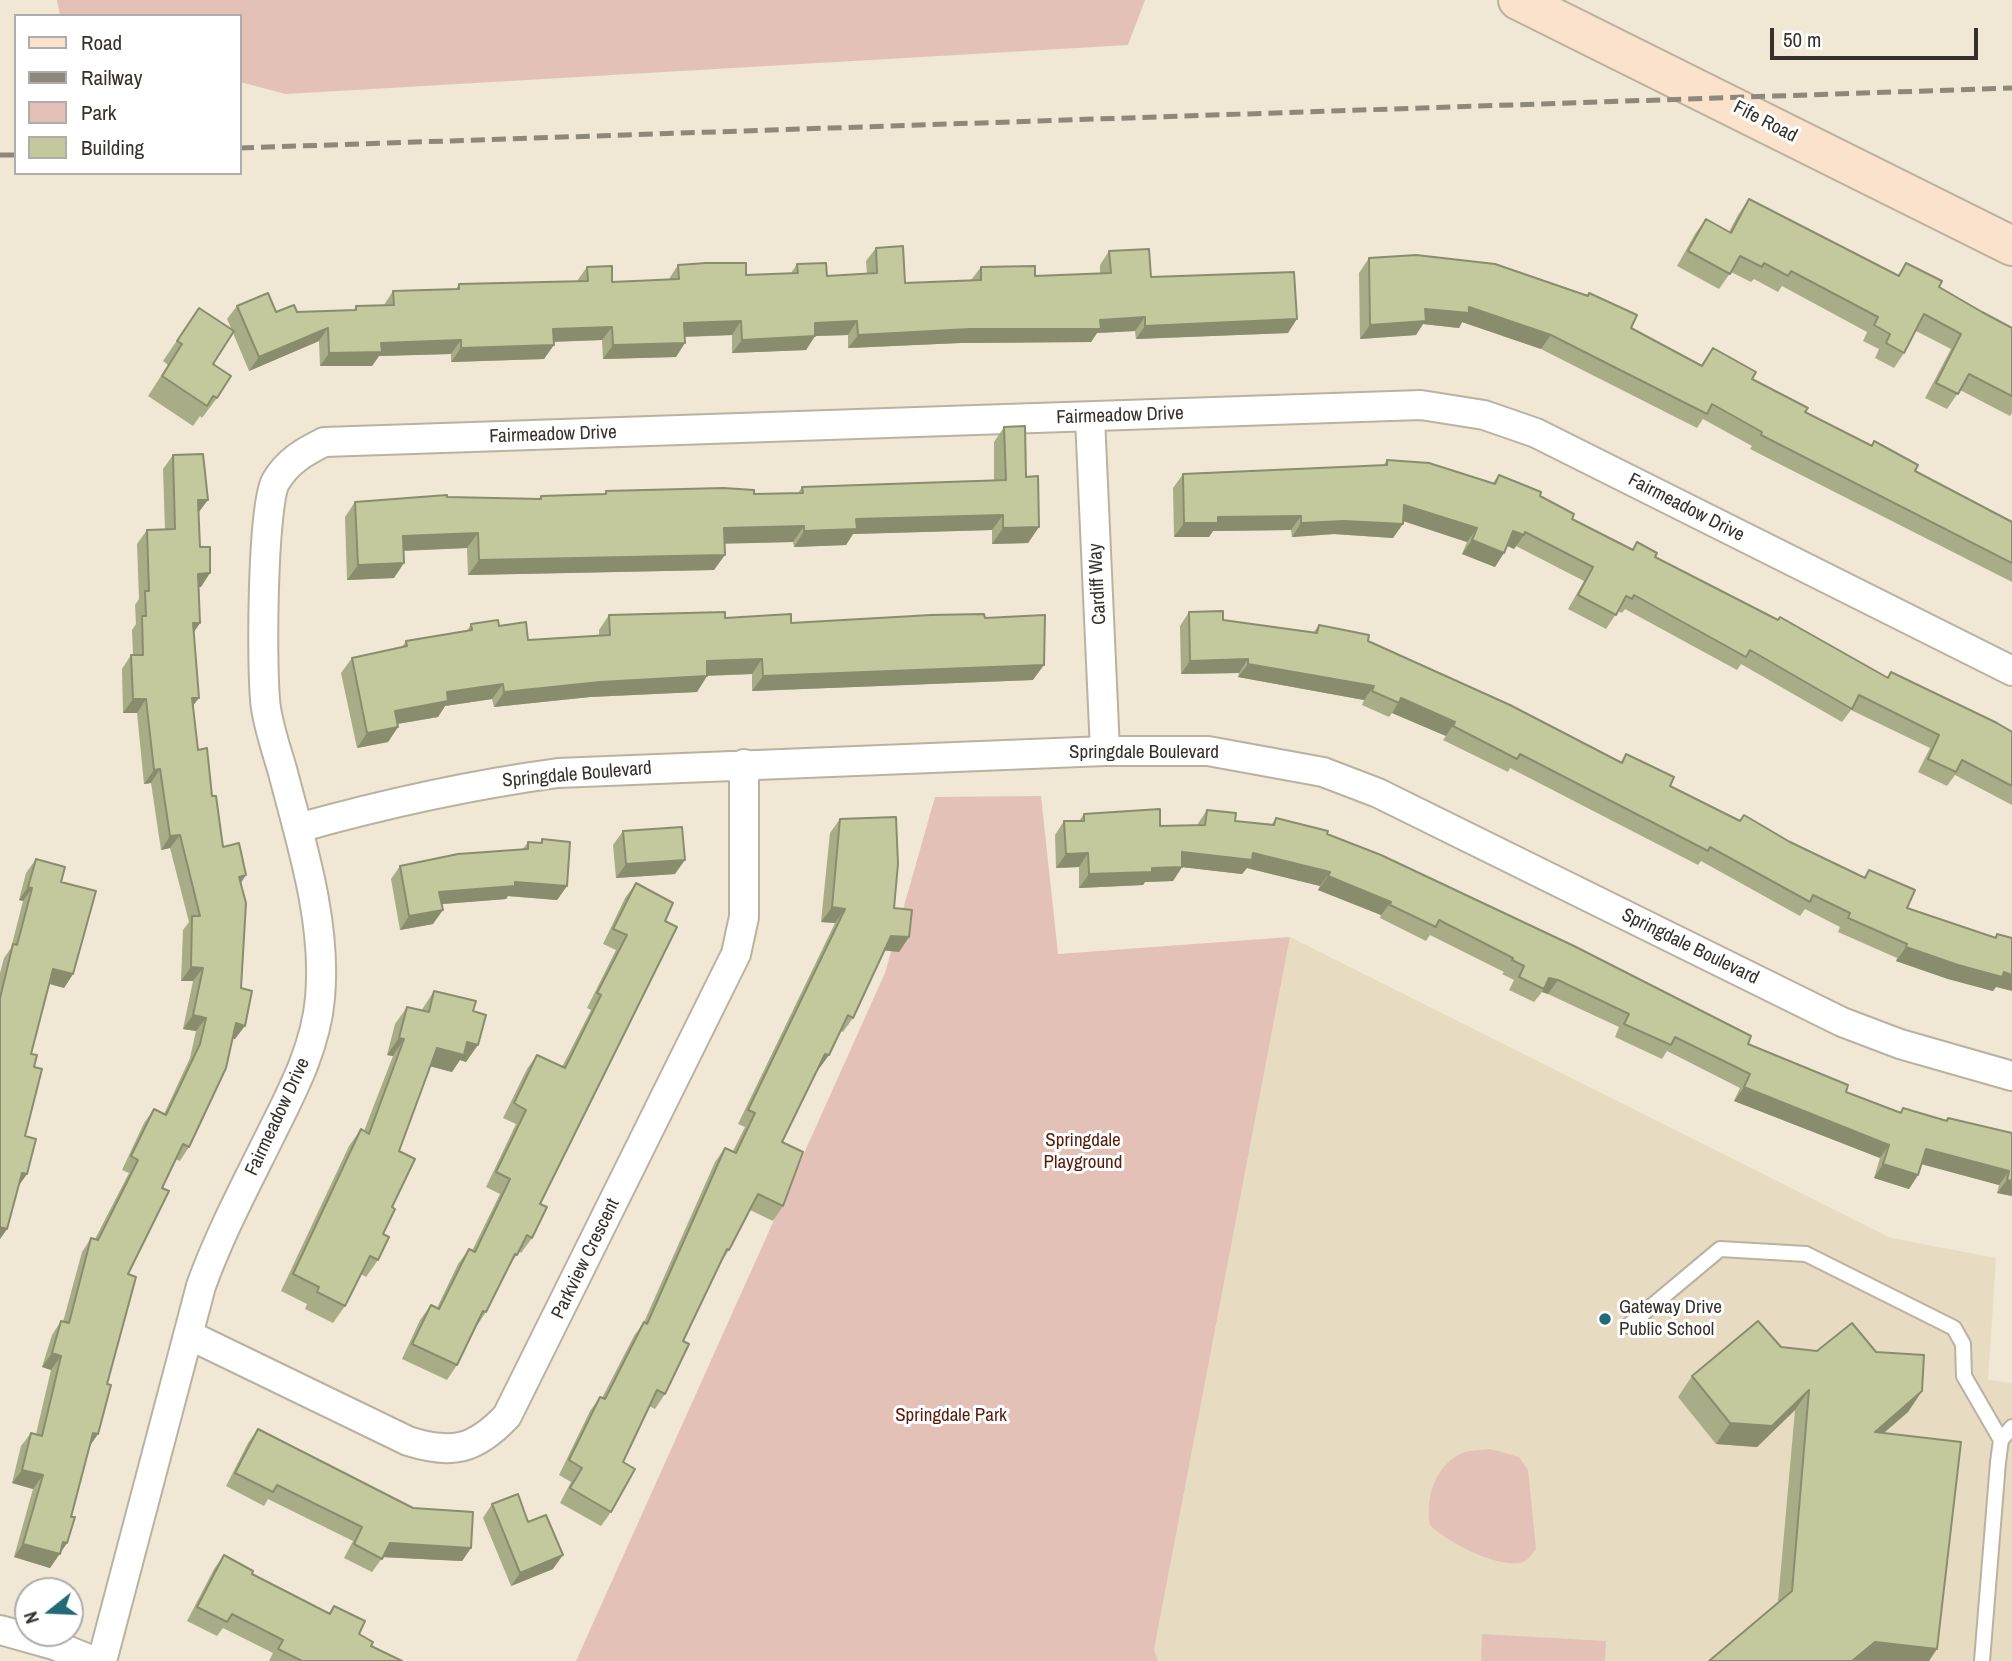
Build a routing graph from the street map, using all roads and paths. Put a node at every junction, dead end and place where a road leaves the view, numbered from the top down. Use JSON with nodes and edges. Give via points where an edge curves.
{"nodes":[{"id":1,"x":1518,"y":0,"type":"edge"},
{"id":2,"x":2012,"y":246,"type":"edge"},
{"id":3,"x":1090,"y":418,"type":"junction"},
{"id":4,"x":2012,"y":671,"type":"edge"},
{"id":5,"x":1105,"y":751,"type":"junction"},
{"id":6,"x":744,"y":764,"type":"junction"},
{"id":7,"x":298,"y":828,"type":"junction"},
{"id":8,"x":2012,"y":1076,"type":"edge"},
{"id":9,"x":1628,"y":1326,"type":"dead end"},
{"id":10,"x":189,"y":1335,"type":"junction"},
{"id":11,"x":2012,"y":1427,"type":"edge"},
{"id":12,"x":2001,"y":1440,"type":"junction"},
{"id":13,"x":0,"y":1630,"type":"edge"},
{"id":14,"x":94,"y":1661,"type":"edge"},
{"id":15,"x":102,"y":1661,"type":"edge"},
{"id":16,"x":1982,"y":1661,"type":"edge"}],
"edges":[{"from":1,"to":2,"type":"street","name":"Fife Road"},
{"from":3,"to":4,"type":"street","name":"Fairmeadow Drive","via":[[1421,405],[1484,415],[1536,433]]},
{"from":3,"to":5,"type":"street","name":"Cardiff Way"},
{"from":3,"to":7,"type":"street","name":"Fairmeadow Drive","via":[[324,442],[294,457],[274,483],[266,552],[262,674],[266,709]]},
{"from":5,"to":6,"type":"street","name":"Springdale Boulevard"},
{"from":5,"to":8,"type":"street","name":"Springdale Boulevard","via":[[1208,751],[1323,772],[1378,793],[1842,1022]]},
{"from":6,"to":7,"type":"street","name":"Springdale Boulevard","via":[[492,782],[371,807]]},
{"from":6,"to":10,"type":"street","name":"Parkview Crescent","via":[[744,917],[736,954],[507,1416],[487,1437],[459,1448],[434,1449],[408,1441]]},
{"from":7,"to":10,"type":"street","name":"Fairmeadow Drive","via":[[320,941],[320,999],[310,1045],[292,1091],[215,1247]]},
{"from":9,"to":12,"type":"lane","via":[[1720,1248],[1806,1254],[1954,1328],[1963,1344],[1964,1376]]},
{"from":10,"to":15,"type":"street","name":"Fairmeadow Drive"},
{"from":11,"to":12,"type":"lane"},
{"from":12,"to":16,"type":"lane"},
{"from":13,"to":14,"type":"street"}]}
